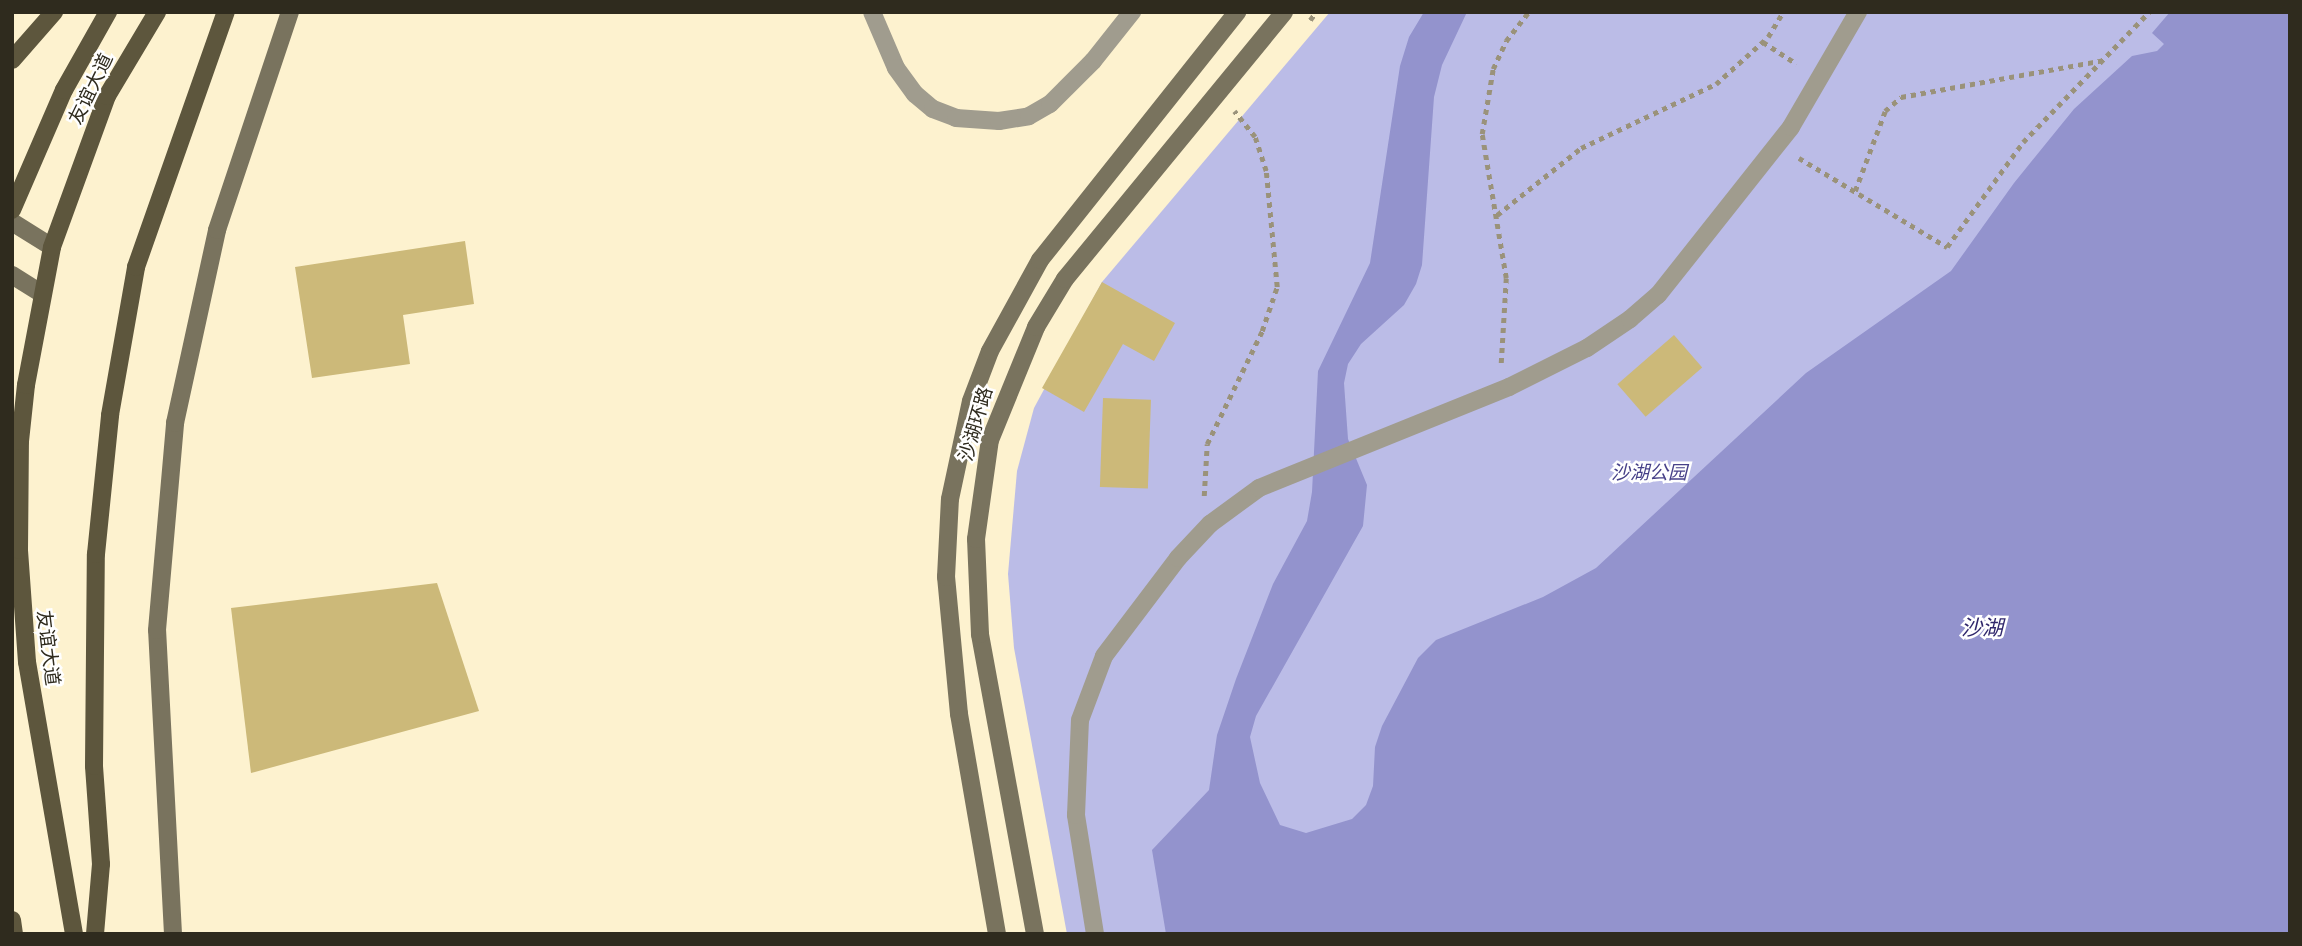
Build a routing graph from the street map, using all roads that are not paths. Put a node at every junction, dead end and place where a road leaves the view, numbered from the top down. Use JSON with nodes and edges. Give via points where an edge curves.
{"nodes":[{"id":1,"x":54,"y":12,"type":"edge"},
{"id":2,"x":108,"y":12,"type":"edge"},
{"id":3,"x":158,"y":12,"type":"edge"},
{"id":4,"x":226,"y":12,"type":"edge"},
{"id":5,"x":290,"y":12,"type":"edge"},
{"id":6,"x":873,"y":12,"type":"edge"},
{"id":7,"x":1132,"y":12,"type":"edge"},
{"id":8,"x":1237,"y":12,"type":"edge"},
{"id":9,"x":1284,"y":12,"type":"edge"},
{"id":10,"x":1858,"y":12,"type":"edge"},
{"id":11,"x":12,"y":60,"type":"edge"},
{"id":12,"x":12,"y":210,"type":"edge"},
{"id":13,"x":12,"y":222,"type":"edge"},
{"id":14,"x":52,"y":247,"type":"junction"},
{"id":15,"x":12,"y":275,"type":"edge"},
{"id":16,"x":41,"y":294,"type":"junction"},
{"id":17,"x":12,"y":920,"type":"edge"},
{"id":18,"x":14,"y":934,"type":"edge"},
{"id":19,"x":74,"y":934,"type":"edge"},
{"id":20,"x":95,"y":934,"type":"edge"},
{"id":21,"x":173,"y":934,"type":"edge"},
{"id":22,"x":997,"y":934,"type":"edge"},
{"id":23,"x":1035,"y":934,"type":"edge"},
{"id":24,"x":1095,"y":934,"type":"edge"}],
"edges":[{"from":1,"to":11,"type":"main road"},
{"from":2,"to":12,"type":"main road","name":"友谊大道","via":[[64,90]]},
{"from":3,"to":14,"type":"main road","name":"友谊大道","via":[[107,96]]},
{"from":4,"to":20,"type":"main road","via":[[136,267],[110,415],[96,554],[94,766],[100,864]]},
{"from":5,"to":21,"type":"street","via":[[217,230],[175,423],[157,629]]},
{"from":6,"to":7,"type":"lane","via":[[896,68],[915,94],[944,113],[989,121],[1029,116],[1050,104]]},
{"from":8,"to":22,"type":"street","name":"沙湖环路","via":[[1040,260],[990,351],[971,401],[950,499],[946,577],[959,713]]},
{"from":9,"to":23,"type":"street","name":"沙湖环路","via":[[1065,279],[1036,327],[1000,405],[990,440],[976,539],[980,634]]},
{"from":10,"to":24,"type":"lane","via":[[1777,145],[1658,295],[1630,320],[1587,348],[1499,391],[1391,438],[1289,474],[1233,504],[1150,592],[1104,656],[1080,720],[1076,815]]},
{"from":13,"to":14,"type":"street"},
{"from":14,"to":16,"type":"main road","name":"友谊大道"},
{"from":15,"to":16,"type":"street"},
{"from":16,"to":19,"type":"main road","name":"友谊大道","via":[[20,441],[22,607]]},
{"from":17,"to":18,"type":"main road"}]}
